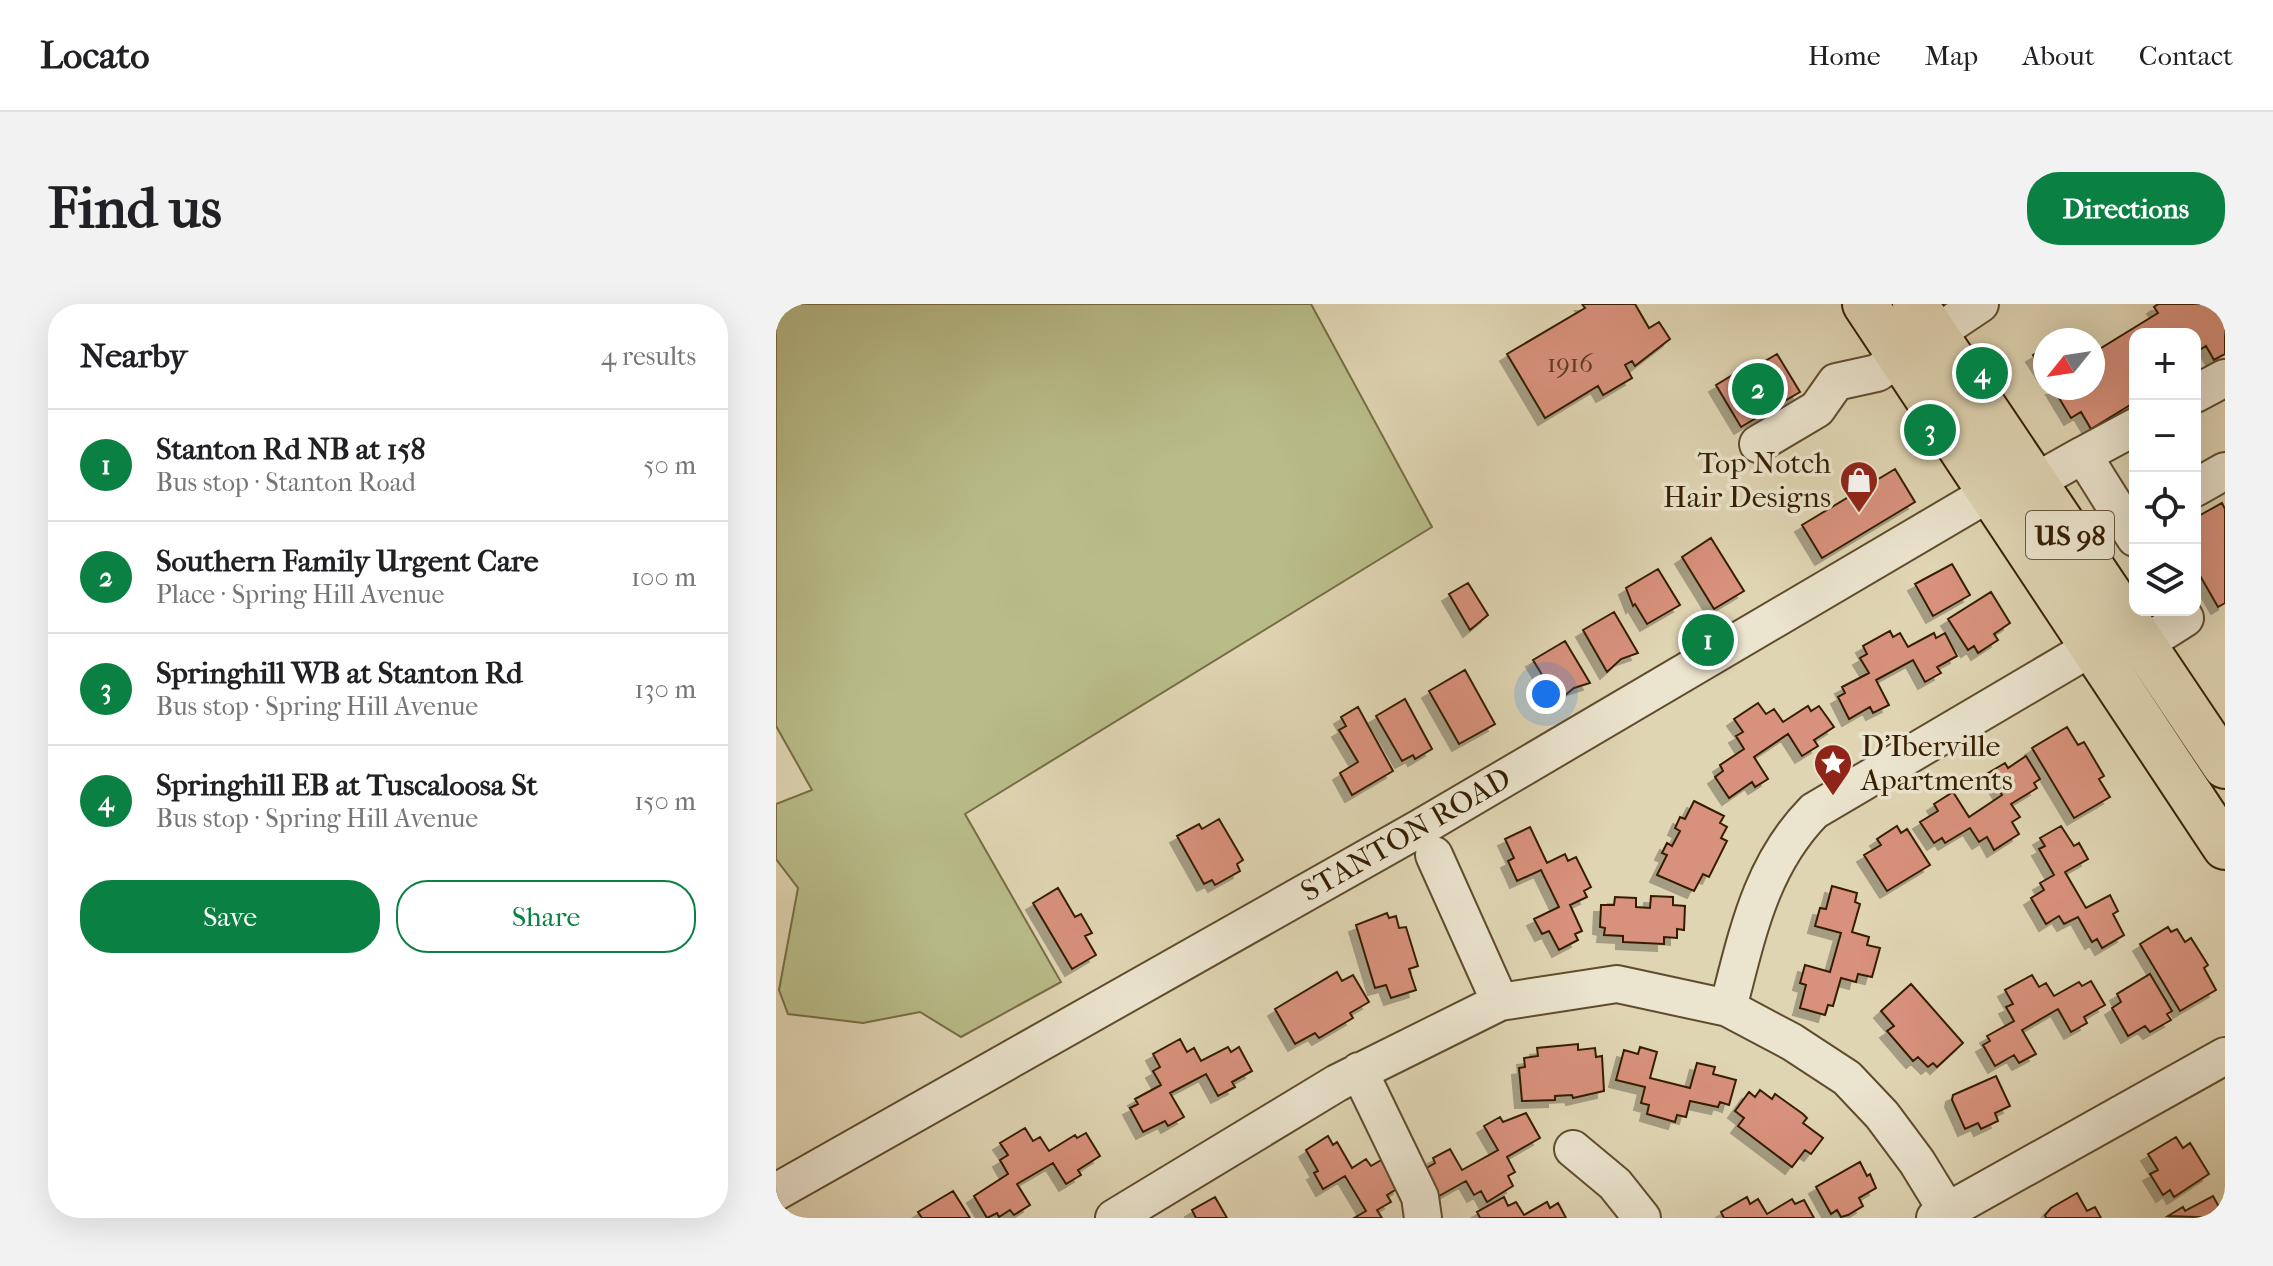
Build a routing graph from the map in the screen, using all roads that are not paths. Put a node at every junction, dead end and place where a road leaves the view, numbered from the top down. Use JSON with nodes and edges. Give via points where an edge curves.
{"nodes":[{"id":1,"x":1865,"y":304,"type":"edge"},
{"id":2,"x":1980,"y":304,"type":"edge"},
{"id":3,"x":1916,"y":331,"type":"edge"},
{"id":4,"x":2225,"y":378,"type":"edge"},
{"id":5,"x":2201,"y":391,"type":"edge"},
{"id":6,"x":2129,"y":430,"type":"edge"},
{"id":7,"x":1758,"y":444,"type":"dead end"},
{"id":8,"x":2083,"y":455,"type":"junction"},
{"id":9,"x":2225,"y":471,"type":"edge"},
{"id":10,"x":2035,"y":482,"type":"junction"},
{"id":11,"x":2201,"y":485,"type":"edge"},
{"id":12,"x":1991,"y":492,"type":"junction"},
{"id":13,"x":2129,"y":523,"type":"edge"},
{"id":14,"x":2129,"y":531,"type":"edge"},
{"id":15,"x":2083,"y":554,"type":"junction"},
{"id":16,"x":2184,"y":616,"type":"edge"},
{"id":17,"x":2144,"y":644,"type":"junction"},
{"id":18,"x":2094,"y":646,"type":"junction"},
{"id":19,"x":2225,"y":766,"type":"edge"},
{"id":20,"x":2225,"y":847,"type":"edge"},
{"id":21,"x":1434,"y":855,"type":"dead end"},
{"id":22,"x":1500,"y":1002,"type":"junction"},
{"id":23,"x":1728,"y":1008,"type":"junction"},
{"id":24,"x":2225,"y":1056,"type":"edge"},
{"id":25,"x":1359,"y":1071,"type":"junction"},
{"id":26,"x":1573,"y":1149,"type":"dead end"},
{"id":27,"x":776,"y":1192,"type":"edge"},
{"id":28,"x":1133,"y":1213,"type":"edge"},
{"id":29,"x":1941,"y":1215,"type":"edge"},
{"id":30,"x":1423,"y":1218,"type":"edge"},
{"id":31,"x":1642,"y":1218,"type":"edge"}],
"edges":[{"from":1,"to":3,"type":"main road","number":"US 98"},
{"from":2,"to":3,"type":"street"},
{"from":3,"to":7,"type":"street","via":[[1877,373],[1836,382],[1817,409]]},
{"from":3,"to":10,"type":"main road","number":"US 98"},
{"from":3,"to":12,"type":"main road","number":"US 98"},
{"from":4,"to":5,"type":"street"},
{"from":6,"to":8,"type":"street","name":"STANTON ROAD"},
{"from":8,"to":10,"type":"street","name":"STANTON ROAD"},
{"from":8,"to":13,"type":"street"},
{"from":9,"to":11,"type":"street"},
{"from":10,"to":12,"type":"street","name":"STANTON ROAD"},
{"from":10,"to":15,"type":"main road","number":"US 98"},
{"from":12,"to":18,"type":"main road","number":"US 98"},
{"from":12,"to":27,"type":"street","name":"STANTON ROAD","via":[[1420,828]]},
{"from":14,"to":15,"type":"street"},
{"from":15,"to":17,"type":"main road","number":"US 98"},
{"from":16,"to":17,"type":"street"},
{"from":17,"to":19,"type":"main road","number":"US 98"},
{"from":18,"to":20,"type":"main road","number":"US 98"},
{"from":18,"to":23,"type":"street","via":[[1814,811],[1794,832],[1757,899]]},
{"from":21,"to":22,"type":"street"},
{"from":22,"to":23,"type":"street","via":[[1617,984]]},
{"from":22,"to":25,"type":"street"},
{"from":23,"to":29,"type":"street","via":[[1847,1078],[1917,1162]]},
{"from":24,"to":29,"type":"street"},
{"from":25,"to":28,"type":"street"},
{"from":25,"to":30,"type":"street","via":[[1420,1197]]},
{"from":26,"to":31,"type":"street","via":[[1615,1184]]}]}
